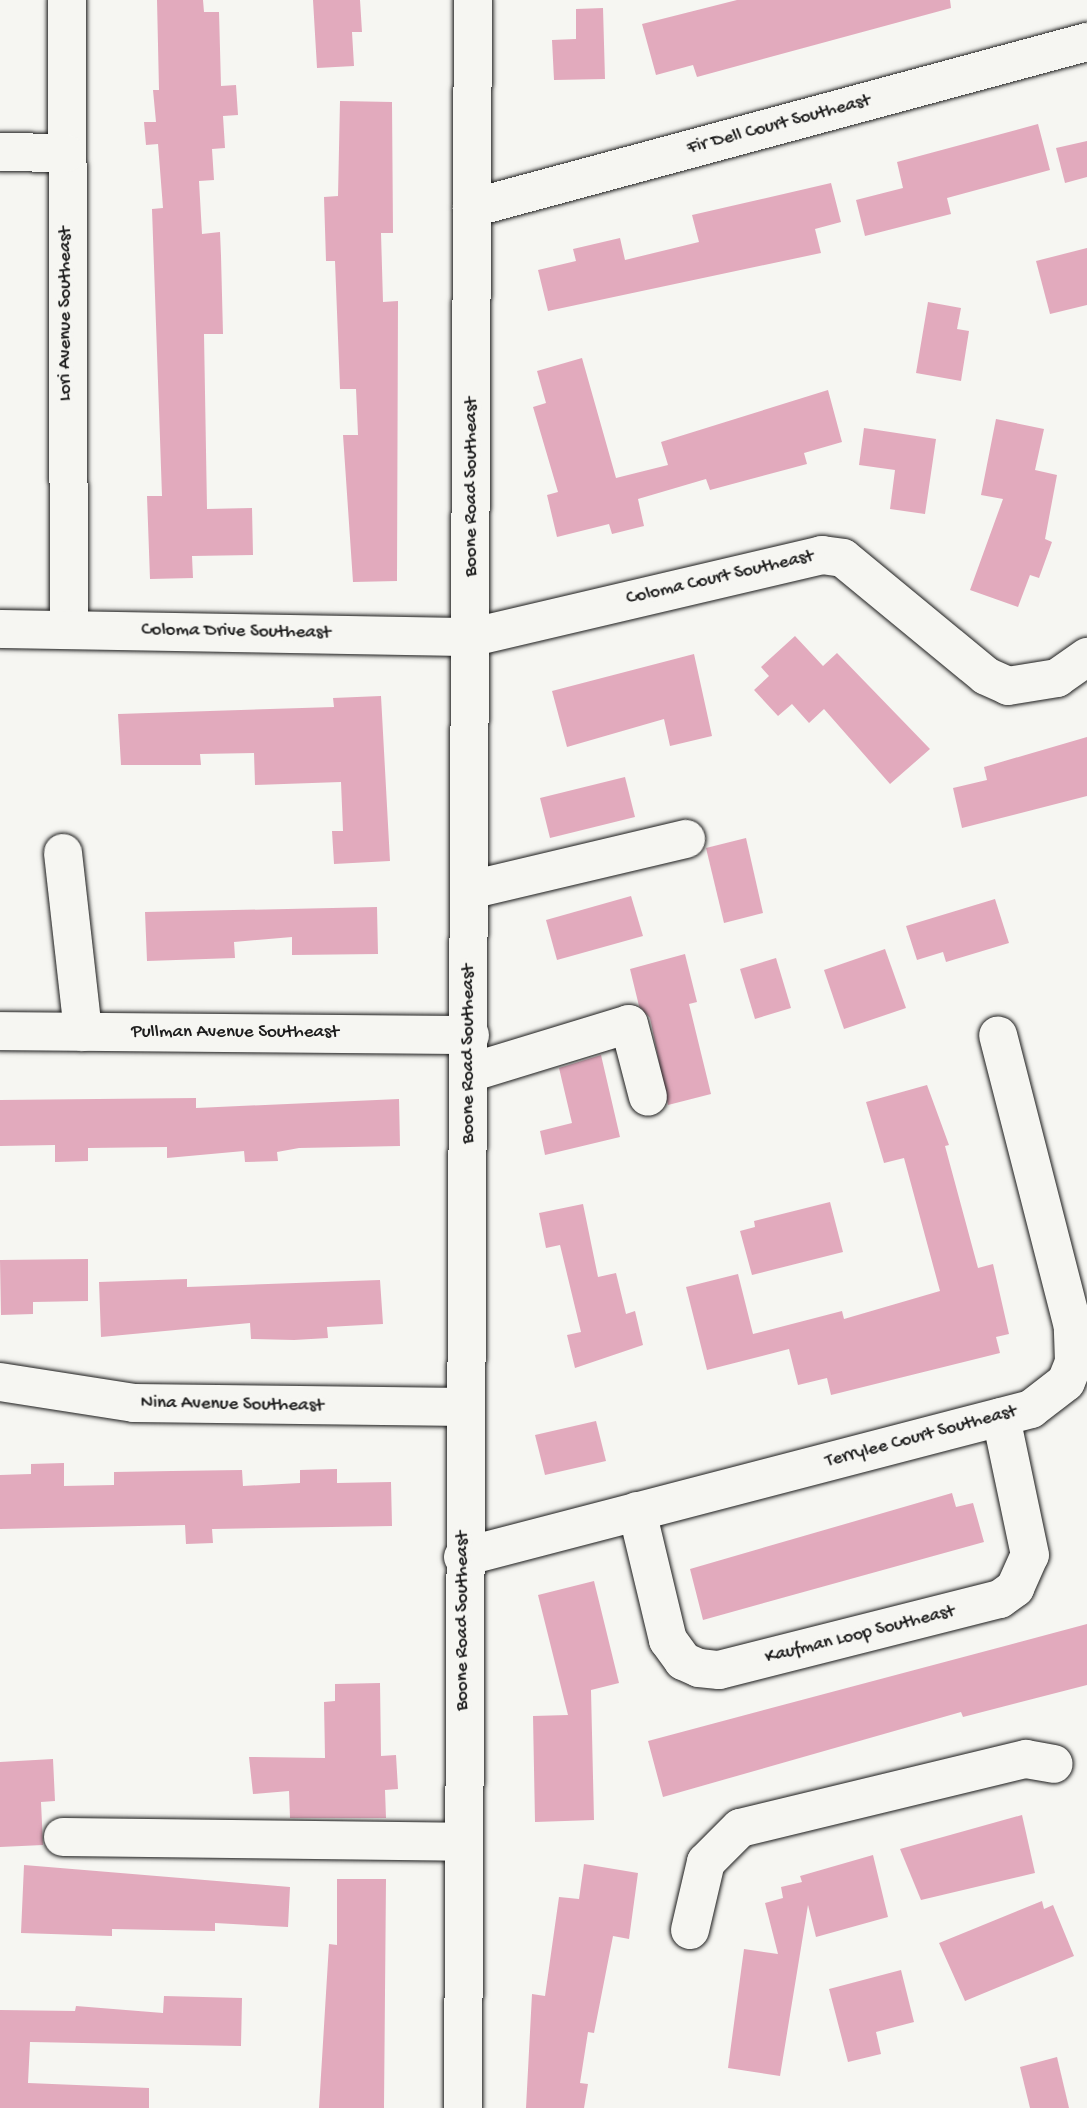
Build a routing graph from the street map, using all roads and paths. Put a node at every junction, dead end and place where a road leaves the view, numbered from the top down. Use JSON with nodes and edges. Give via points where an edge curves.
{"nodes":[{"id":1,"x":67,"y":0,"type":"edge"},
{"id":2,"x":473,"y":0,"type":"edge"},
{"id":3,"x":1087,"y":42,"type":"edge"},
{"id":4,"x":0,"y":152,"type":"edge"},
{"id":5,"x":65,"y":153,"type":"junction"},
{"id":6,"x":472,"y":208,"type":"junction"},
{"id":7,"x":0,"y":629,"type":"edge"},
{"id":8,"x":69,"y":629,"type":"junction"},
{"id":9,"x":472,"y":637,"type":"junction"},
{"id":10,"x":1087,"y":657,"type":"edge"},
{"id":11,"x":686,"y":839,"type":"dead end"},
{"id":12,"x":63,"y":853,"type":"dead end"},
{"id":13,"x":470,"y":890,"type":"junction"},
{"id":14,"x":0,"y":1031,"type":"edge"},
{"id":15,"x":83,"y":1032,"type":"junction"},
{"id":16,"x":470,"y":1034,"type":"junction"},
{"id":17,"x":998,"y":1035,"type":"dead end"},
{"id":18,"x":469,"y":1073,"type":"junction"},
{"id":19,"x":648,"y":1097,"type":"dead end"},
{"id":20,"x":0,"y":1382,"type":"edge"},
{"id":21,"x":466,"y":1408,"type":"junction"},
{"id":22,"x":1001,"y":1417,"type":"junction"},
{"id":23,"x":637,"y":1511,"type":"junction"},
{"id":24,"x":463,"y":1557,"type":"junction"},
{"id":25,"x":1054,"y":1764,"type":"dead end"},
{"id":26,"x":63,"y":1837,"type":"dead end"},
{"id":27,"x":463,"y":1842,"type":"junction"},
{"id":28,"x":690,"y":1930,"type":"dead end"},
{"id":29,"x":463,"y":2108,"type":"edge"}],
"edges":[{"from":1,"to":5,"type":"street","name":"Lori Avenue Southeast"},
{"from":2,"to":6,"type":"street","name":"Boone Road Southeast"},
{"from":3,"to":6,"type":"street","name":"Fir Dell Court Southeast"},
{"from":4,"to":5,"type":"street"},
{"from":5,"to":8,"type":"street","name":"Lori Avenue Southeast"},
{"from":6,"to":9,"type":"street","name":"Boone Road Southeast"},
{"from":7,"to":8,"type":"street","name":"Coloma Drive Southeast"},
{"from":8,"to":9,"type":"street","name":"Coloma Drive Southeast"},
{"from":9,"to":10,"type":"street","name":"Coloma Court Southeast","via":[[822,555],[843,558],[986,676],[1008,686],[1057,678]]},
{"from":9,"to":13,"type":"street","name":"Boone Road Southeast"},
{"from":11,"to":13,"type":"street"},
{"from":12,"to":15,"type":"street"},
{"from":13,"to":16,"type":"street","name":"Boone Road Southeast"},
{"from":14,"to":15,"type":"street","name":"Pullman Avenue Southeast"},
{"from":15,"to":16,"type":"street","name":"Pullman Avenue Southeast"},
{"from":16,"to":18,"type":"street","name":"Boone Road Southeast"},
{"from":17,"to":22,"type":"street","name":"Terrylee Court Southeast","via":[[1073,1327],[1074,1362],[1051,1395]]},
{"from":18,"to":19,"type":"street","via":[[629,1024]]},
{"from":18,"to":21,"type":"street","name":"Boone Road Southeast"},
{"from":20,"to":21,"type":"street","name":"Nina Avenue Southeast","via":[[134,1404]]},
{"from":21,"to":24,"type":"street","name":"Boone Road Southeast"},
{"from":22,"to":23,"type":"street","name":"Terrylee Court Southeast"},
{"from":22,"to":23,"type":"street","name":"Kaufman Loop Southeast","via":[[1030,1555],[1015,1588],[987,1603],[719,1670],[699,1668],[683,1661],[668,1640]]},
{"from":23,"to":24,"type":"street","name":"Terrylee Court Southeast"},
{"from":24,"to":27,"type":"street","name":"Boone Road Southeast"},
{"from":25,"to":28,"type":"street","via":[[1026,1759],[740,1828],[706,1861]]},
{"from":26,"to":27,"type":"street"},
{"from":27,"to":29,"type":"street","name":"Boone Road Southeast"}]}
